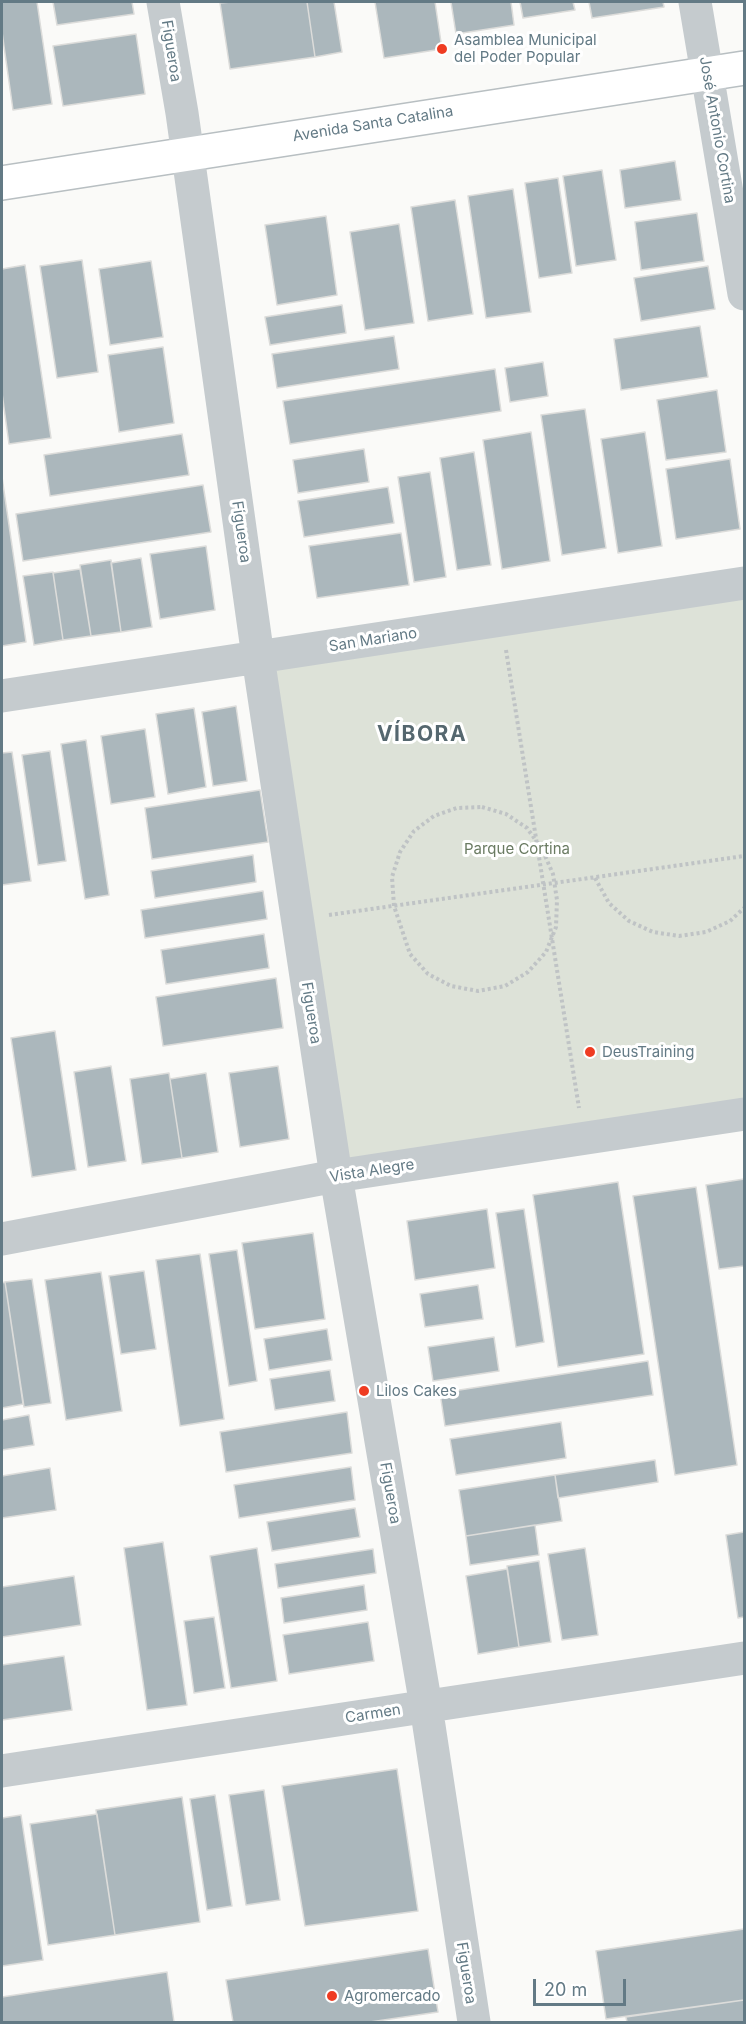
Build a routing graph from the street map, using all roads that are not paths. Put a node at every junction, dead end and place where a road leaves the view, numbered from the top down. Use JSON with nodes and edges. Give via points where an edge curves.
{"nodes":[{"id":1,"x":163,"y":2,"type":"edge"},
{"id":2,"x":695,"y":2,"type":"edge"},
{"id":3,"x":744,"y":68,"type":"edge"},
{"id":4,"x":707,"y":73,"type":"junction"},
{"id":5,"x":187,"y":152,"type":"junction"},
{"id":6,"x":2,"y":183,"type":"edge"},
{"id":7,"x":744,"y":294,"type":"edge"},
{"id":8,"x":744,"y":583,"type":"edge"},
{"id":9,"x":258,"y":657,"type":"junction"},
{"id":10,"x":2,"y":696,"type":"edge"},
{"id":11,"x":744,"y":1114,"type":"edge"},
{"id":12,"x":336,"y":1176,"type":"junction"},
{"id":13,"x":2,"y":1239,"type":"edge"},
{"id":14,"x":744,"y":1658,"type":"edge"},
{"id":15,"x":426,"y":1706,"type":"junction"},
{"id":16,"x":2,"y":1771,"type":"edge"},
{"id":17,"x":474,"y":2022,"type":"edge"}],
"edges":[{"from":1,"to":5,"type":"street","name":"Figueroa"},
{"from":2,"to":4,"type":"street","name":"José Antonio Cortina"},
{"from":3,"to":4,"type":"main road","name":"Avenida Santa Catalina"},
{"from":4,"to":5,"type":"main road","name":"Avenida Santa Catalina"},
{"from":4,"to":7,"type":"street","name":"José Antonio Cortina"},
{"from":5,"to":6,"type":"main road","name":"Avenida Santa Catalina"},
{"from":5,"to":9,"type":"street","name":"Figueroa"},
{"from":8,"to":9,"type":"street","name":"San Mariano"},
{"from":9,"to":10,"type":"street","name":"San Mariano"},
{"from":9,"to":12,"type":"street","name":"Figueroa"},
{"from":11,"to":12,"type":"street","name":"Vista Alegre"},
{"from":12,"to":13,"type":"street","name":"Vista Alegre"},
{"from":12,"to":15,"type":"street","name":"Figueroa"},
{"from":14,"to":15,"type":"street","name":"Carmen"},
{"from":15,"to":16,"type":"street","name":"Carmen"},
{"from":15,"to":17,"type":"street","name":"Figueroa"}]}
